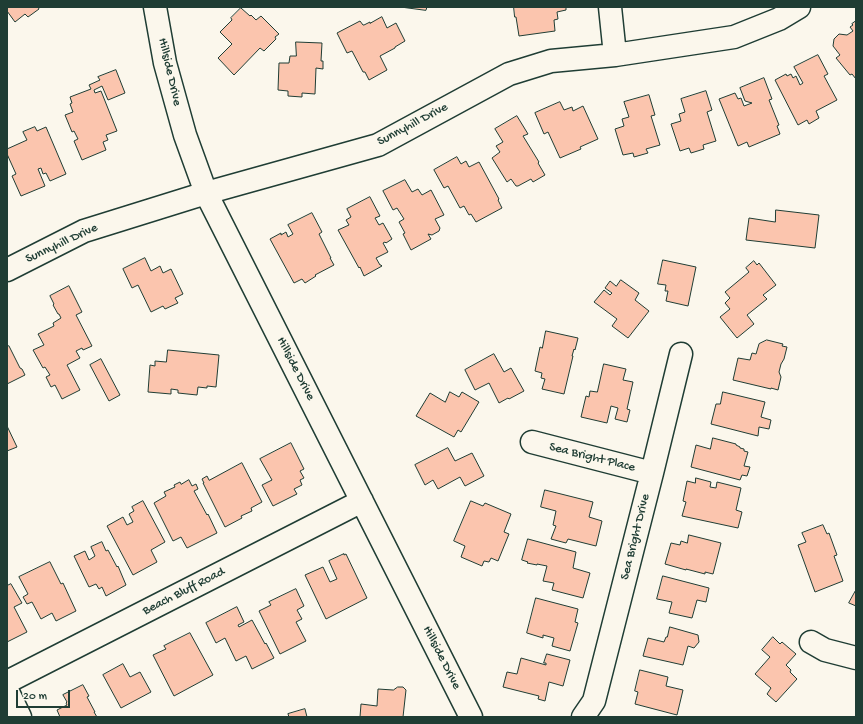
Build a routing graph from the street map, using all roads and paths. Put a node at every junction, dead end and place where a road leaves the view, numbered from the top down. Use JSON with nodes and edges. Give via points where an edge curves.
{"nodes":[{"id":1,"x":155,"y":7,"type":"edge"},
{"id":2,"x":610,"y":7,"type":"edge"},
{"id":3,"x":799,"y":7,"type":"edge"},
{"id":4,"x":615,"y":55,"type":"junction"},
{"id":5,"x":206,"y":193,"type":"junction"},
{"id":6,"x":7,"y":270,"type":"edge"},
{"id":7,"x":681,"y":354,"type":"dead end"},
{"id":8,"x":532,"y":442,"type":"dead end"},
{"id":9,"x":652,"y":472,"type":"junction"},
{"id":10,"x":362,"y":501,"type":"junction"},
{"id":11,"x":811,"y":642,"type":"dead end"},
{"id":12,"x":856,"y":658,"type":"edge"},
{"id":13,"x":7,"y":682,"type":"edge"},
{"id":14,"x":7,"y":690,"type":"edge"},
{"id":15,"x":20,"y":717,"type":"edge"},
{"id":16,"x":471,"y":717,"type":"edge"},
{"id":17,"x":583,"y":717,"type":"edge"}],
"edges":[{"from":1,"to":5,"type":"street","name":"Hillside Drive","via":[[165,63],[183,128]]},
{"from":2,"to":4,"type":"street"},
{"from":3,"to":4,"type":"street","name":"Sunnyhill Drive","via":[[779,20],[734,37]]},
{"from":4,"to":5,"type":"street","name":"Sunnyhill Drive","via":[[551,61],[509,74],[378,145]]},
{"from":5,"to":6,"type":"street","name":"Sunnyhill Drive","via":[[84,231]]},
{"from":5,"to":10,"type":"street","name":"Hillside Drive"},
{"from":7,"to":9,"type":"street","name":"Sea Bright Drive"},
{"from":8,"to":9,"type":"street","name":"Sea Bright Place"},
{"from":9,"to":17,"type":"street","name":"Sea Bright Drive","via":[[594,701]]},
{"from":10,"to":13,"type":"street","name":"Beach Bluff Road"},
{"from":10,"to":16,"type":"street","name":"Hillside Drive"},
{"from":11,"to":12,"type":"street","via":[[825,650]]},
{"from":14,"to":15,"type":"street"}]}
